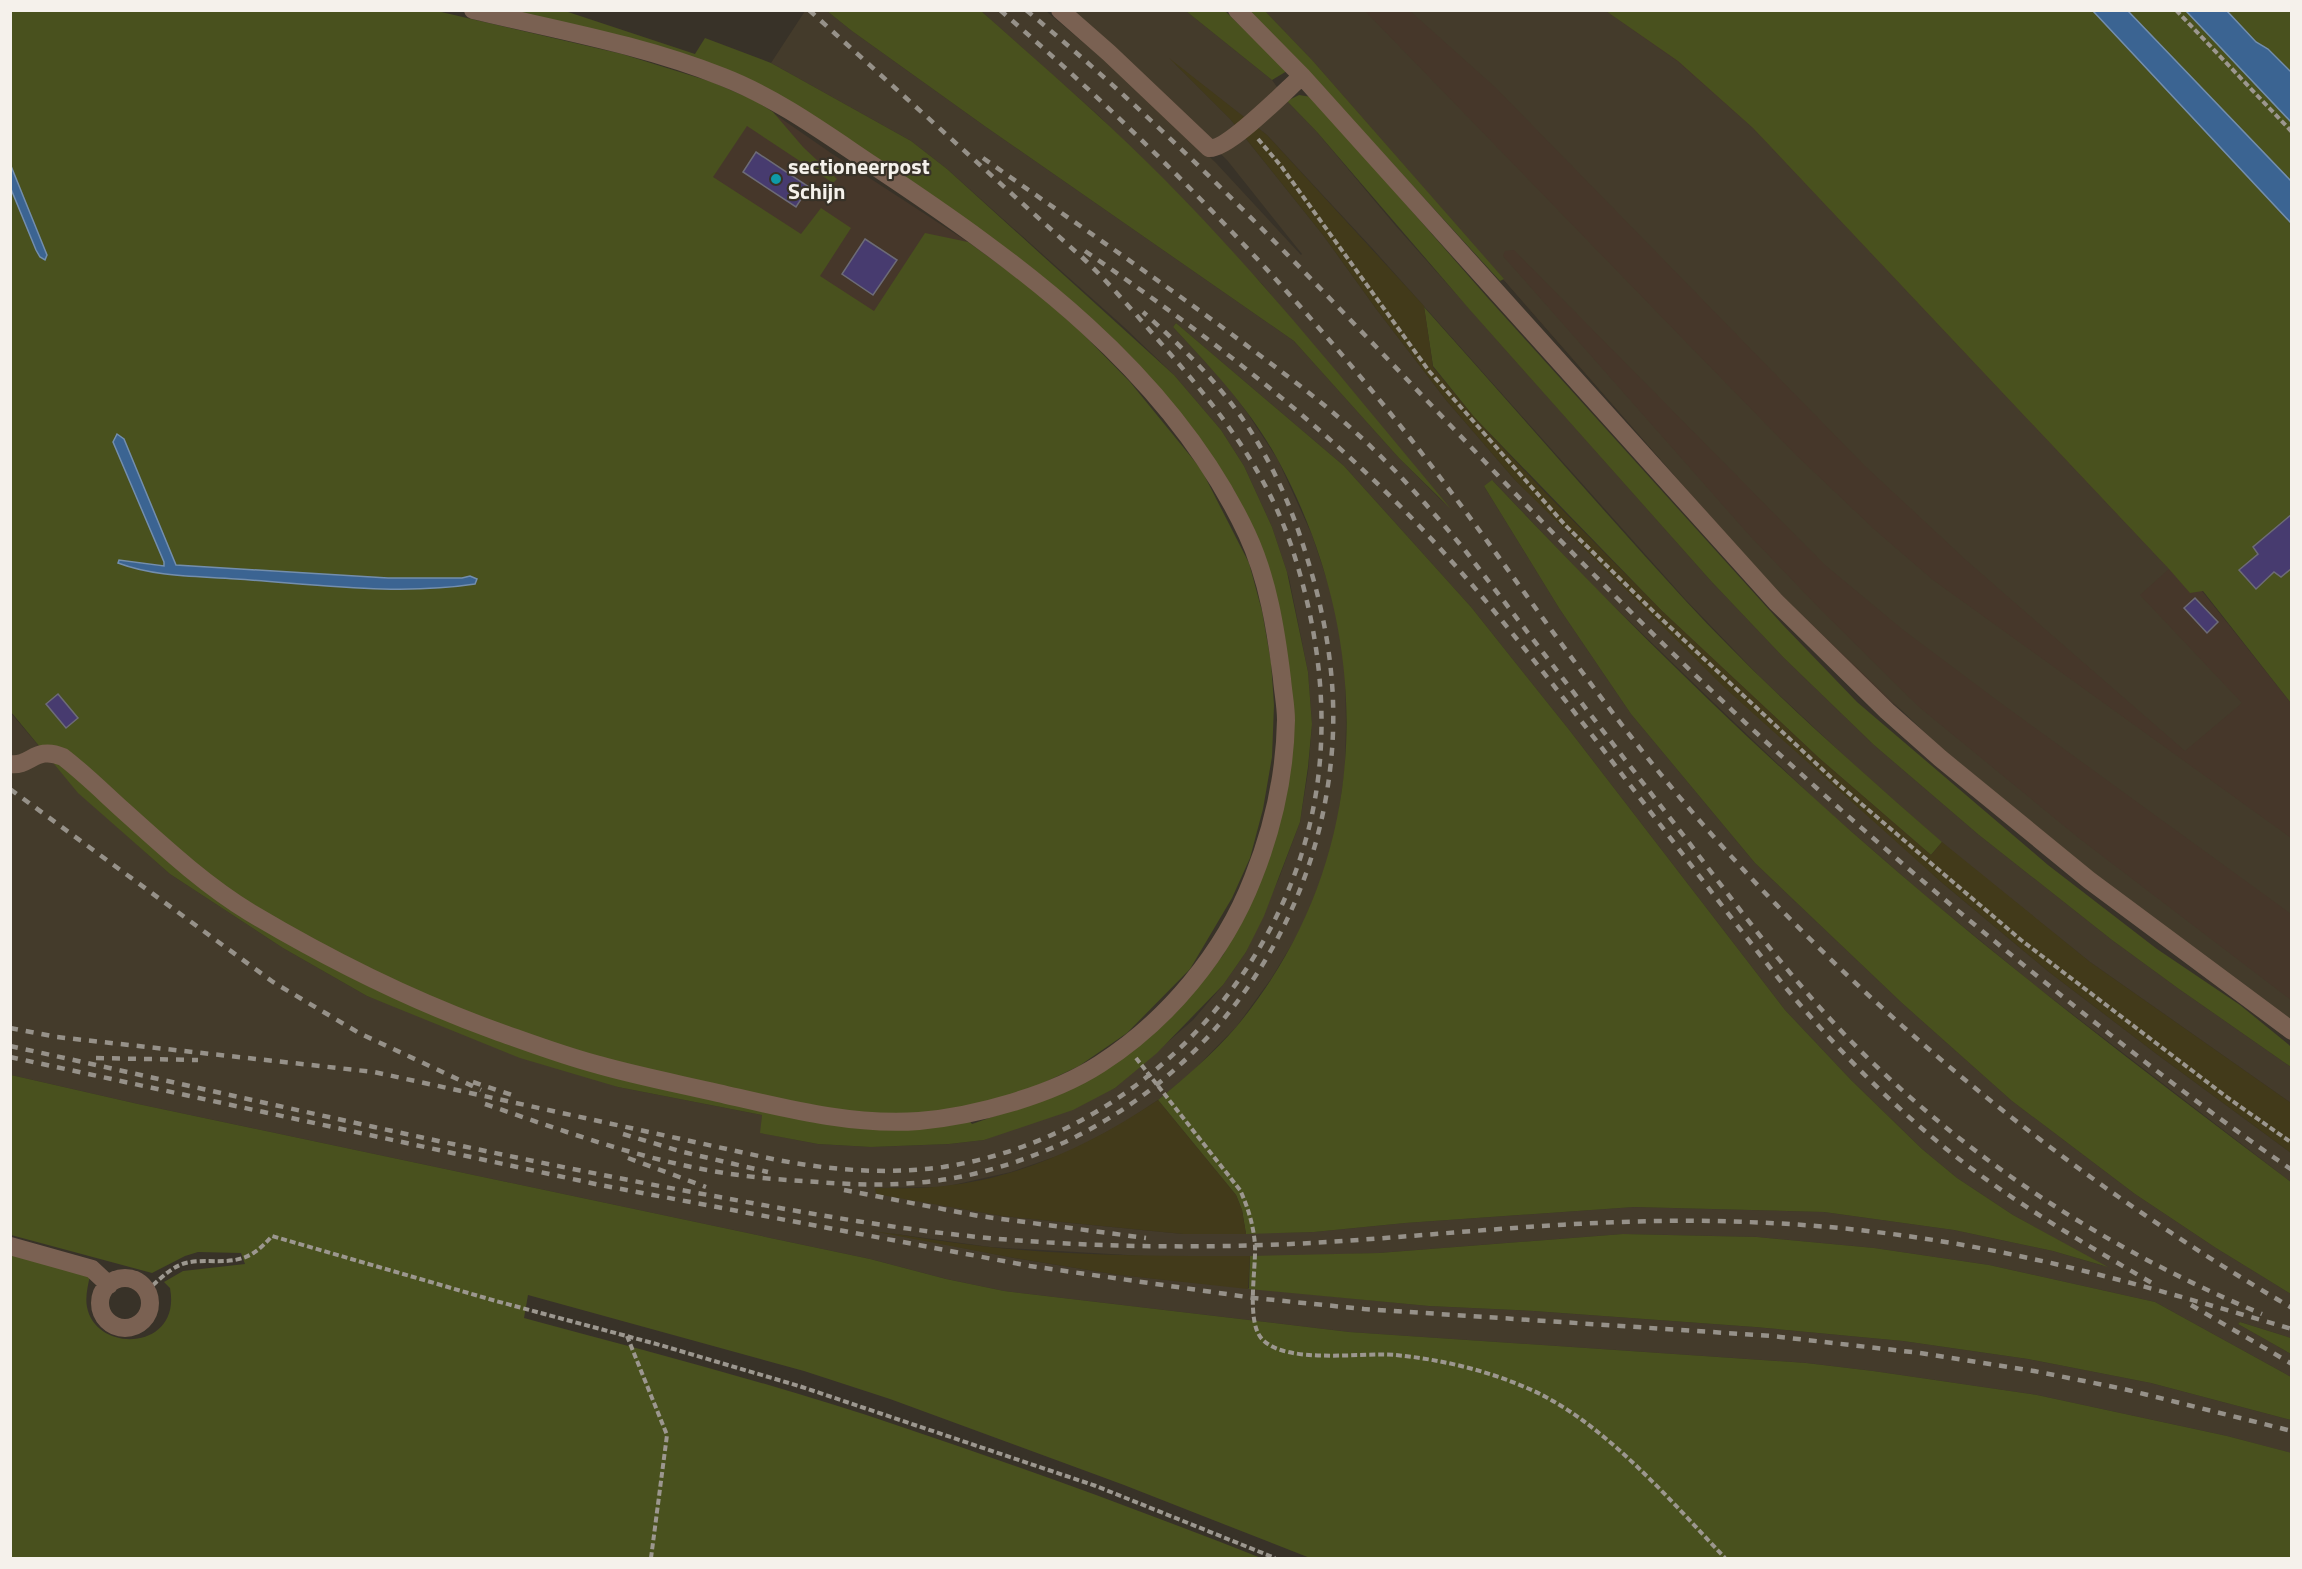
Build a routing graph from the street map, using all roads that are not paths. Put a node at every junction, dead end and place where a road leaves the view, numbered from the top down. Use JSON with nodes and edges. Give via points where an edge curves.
{"nodes":[{"id":1,"x":473,"y":10,"type":"edge"},
{"id":2,"x":1060,"y":10,"type":"edge"},
{"id":3,"x":1237,"y":10,"type":"edge"},
{"id":4,"x":1302,"y":76,"type":"junction"},
{"id":5,"x":10,"y":764,"type":"edge"},
{"id":6,"x":2292,"y":1031,"type":"edge"},
{"id":7,"x":10,"y":1246,"type":"edge"},
{"id":8,"x":109,"y":1285,"type":"junction"}],
"edges":[{"from":1,"to":5,"type":"lane","via":[[679,61],[776,102],[1017,266],[1126,363],[1163,404],[1197,448],[1247,536],[1274,621],[1284,694],[1286,716],[1276,802],[1265,847],[1232,922],[1179,997],[1100,1064],[1065,1083],[965,1115],[915,1121],[822,1115],[597,1065],[443,1012],[326,956],[246,910],[194,873],[63,758],[43,753]]},
{"from":2,"to":4,"type":"lane","via":[[1209,148],[1217,148],[1246,126]]},
{"from":3,"to":4,"type":"lane"},
{"from":4,"to":6,"type":"lane","via":[[1776,602],[1856,681],[1940,758],[2089,880]]},
{"from":7,"to":8,"type":"lane","via":[[92,1269]]},
{"from":8,"to":8,"type":"lane","via":[[127,1279],[146,1291],[149,1306],[136,1325],[124,1328],[111,1324],[103,1314],[101,1296]]}]}
